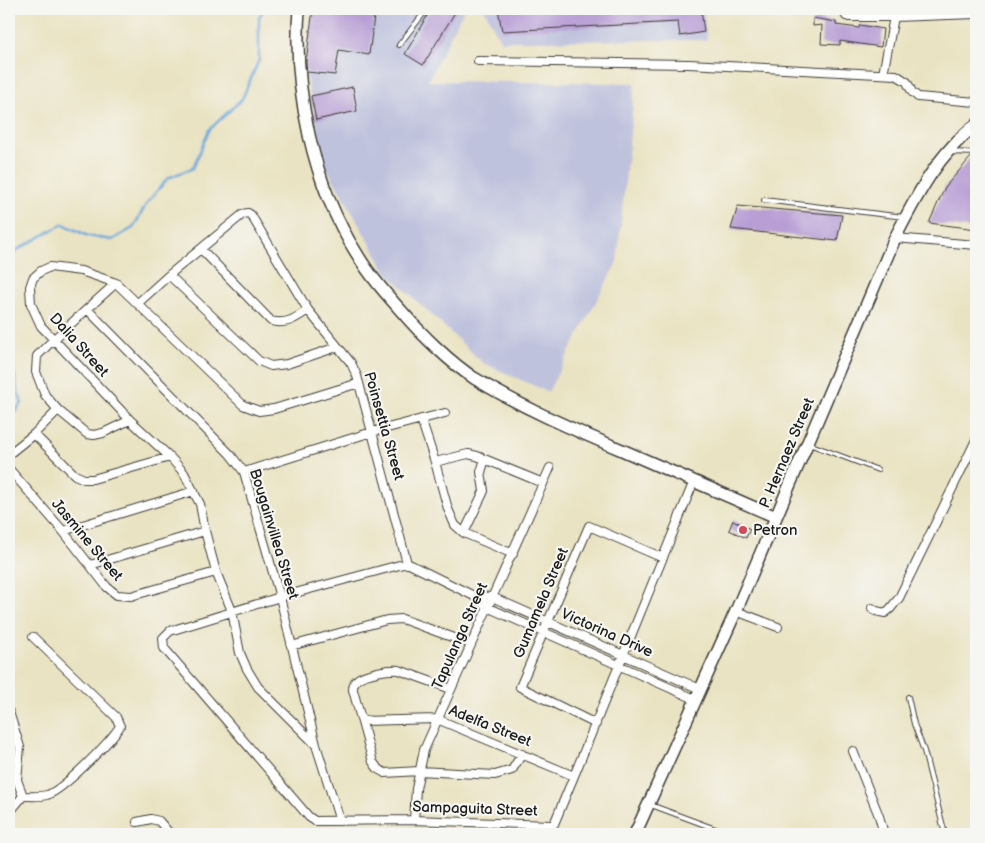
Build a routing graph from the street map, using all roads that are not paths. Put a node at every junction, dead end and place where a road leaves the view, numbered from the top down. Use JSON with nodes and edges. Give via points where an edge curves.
{"nodes":[{"id":1,"x":299,"y":9,"type":"edge"},
{"id":2,"x":427,"y":9,"type":"edge"},
{"id":3,"x":843,"y":9,"type":"edge"},
{"id":4,"x":976,"y":14,"type":"edge"},
{"id":5,"x":894,"y":17,"type":"junction"},
{"id":6,"x":399,"y":45,"type":"dead end"},
{"id":7,"x":478,"y":61,"type":"dead end"},
{"id":8,"x":883,"y":74,"type":"junction"},
{"id":9,"x":976,"y":102,"type":"edge"},
{"id":10,"x":976,"y":125,"type":"edge"},
{"id":11,"x":947,"y":152,"type":"junction"},
{"id":12,"x":976,"y":154,"type":"edge"},
{"id":13,"x":764,"y":200,"type":"dead end"},
{"id":14,"x":906,"y":217,"type":"junction"},
{"id":15,"x":895,"y":238,"type":"junction"},
{"id":16,"x":976,"y":245,"type":"edge"},
{"id":17,"x":201,"y":249,"type":"junction"},
{"id":18,"x":169,"y":275,"type":"junction"},
{"id":19,"x":116,"y":283,"type":"junction"},
{"id":20,"x":138,"y":303,"type":"junction"},
{"id":21,"x":87,"y":309,"type":"junction"},
{"id":22,"x":308,"y":310,"type":"junction"},
{"id":23,"x":52,"y":340,"type":"junction"},
{"id":24,"x":337,"y":347,"type":"junction"},
{"id":25,"x":359,"y":383,"type":"junction"},
{"id":26,"x":58,"y":410,"type":"junction"},
{"id":27,"x":445,"y":413,"type":"dead end"},
{"id":28,"x":421,"y":419,"type":"junction"},
{"id":29,"x":130,"y":420,"type":"junction"},
{"id":30,"x":372,"y":432,"type":"junction"},
{"id":31,"x":34,"y":434,"type":"junction"},
{"id":32,"x":976,"y":440,"type":"edge"},
{"id":33,"x":806,"y":443,"type":"junction"},
{"id":34,"x":9,"y":454,"type":"edge"},
{"id":35,"x":170,"y":456,"type":"junction"},
{"id":36,"x":486,"y":459,"type":"junction"},
{"id":37,"x":436,"y":462,"type":"junction"},
{"id":38,"x":550,"y":468,"type":"dead end"},
{"id":39,"x":9,"y":469,"type":"edge"},
{"id":40,"x":878,"y":470,"type":"dead end"},
{"id":41,"x":244,"y":472,"type":"junction"},
{"id":42,"x":694,"y":482,"type":"junction"},
{"id":43,"x":543,"y":483,"type":"junction"},
{"id":44,"x":194,"y":491,"type":"junction"},
{"id":45,"x":776,"y":517,"type":"junction"},
{"id":46,"x":63,"y":531,"type":"junction"},
{"id":47,"x":205,"y":531,"type":"junction"},
{"id":48,"x":464,"y":534,"type":"junction"},
{"id":49,"x":513,"y":554,"type":"junction"},
{"id":50,"x":663,"y":558,"type":"junction"},
{"id":51,"x":407,"y":563,"type":"junction"},
{"id":52,"x":90,"y":565,"type":"junction"},
{"id":53,"x":216,"y":572,"type":"junction"},
{"id":54,"x":280,"y":596,"type":"junction"},
{"id":55,"x":474,"y":596,"type":"junction"},
{"id":56,"x":492,"y":597,"type":"junction"},
{"id":57,"x":487,"y":608,"type":"junction"},
{"id":58,"x":872,"y":608,"type":"dead end"},
{"id":59,"x":232,"y":611,"type":"junction"},
{"id":60,"x":736,"y":611,"type":"junction"},
{"id":61,"x":548,"y":622,"type":"junction"},
{"id":62,"x":778,"y":627,"type":"dead end"},
{"id":63,"x":543,"y":632,"type":"junction"},
{"id":64,"x":33,"y":637,"type":"dead end"},
{"id":65,"x":471,"y":644,"type":"junction"},
{"id":66,"x":291,"y":646,"type":"junction"},
{"id":67,"x":624,"y":655,"type":"junction"},
{"id":68,"x":975,"y":662,"type":"dead end"},
{"id":69,"x":619,"y":666,"type":"junction"},
{"id":70,"x":976,"y":668,"type":"edge"},
{"id":71,"x":451,"y":689,"type":"junction"},
{"id":72,"x":698,"y":694,"type":"junction"},
{"id":73,"x":908,"y":697,"type":"dead end"},
{"id":74,"x":9,"y":712,"type":"edge"},
{"id":75,"x":437,"y":719,"type":"junction"},
{"id":76,"x":362,"y":721,"type":"junction"},
{"id":77,"x":596,"y":724,"type":"junction"},
{"id":78,"x":316,"y":745,"type":"junction"},
{"id":79,"x":853,"y":751,"type":"dead end"},
{"id":80,"x":522,"y":754,"type":"junction"},
{"id":81,"x":419,"y":771,"type":"junction"},
{"id":82,"x":574,"y":776,"type":"junction"},
{"id":83,"x":23,"y":796,"type":"junction"},
{"id":84,"x":649,"y":804,"type":"junction"},
{"id":85,"x":9,"y":813,"type":"edge"},
{"id":86,"x":414,"y":820,"type":"junction"},
{"id":87,"x":340,"y":821,"type":"junction"},
{"id":88,"x":137,"y":822,"type":"dead end"},
{"id":89,"x":170,"y":834,"type":"edge"},
{"id":90,"x":635,"y":834,"type":"edge"},
{"id":91,"x":729,"y":834,"type":"edge"},
{"id":92,"x":884,"y":834,"type":"edge"},
{"id":93,"x":945,"y":834,"type":"edge"}],
"edges":[{"from":1,"to":42,"type":"main road","via":[[301,85],[317,164],[337,217],[356,254],[380,287],[421,334],[473,377],[522,406]]},
{"from":2,"to":6,"type":"lane"},
{"from":3,"to":5,"type":"street","via":[[849,18]]},
{"from":4,"to":5,"type":"street"},
{"from":5,"to":8,"type":"street"},
{"from":7,"to":8,"type":"street","via":[[688,64]]},
{"from":8,"to":9,"type":"street","via":[[896,75],[918,97]]},
{"from":10,"to":11,"type":"main road","name":"P. Hernaez Street"},
{"from":11,"to":12,"type":"lane"},
{"from":11,"to":14,"type":"main road","name":"P. Hernaez Street"},
{"from":13,"to":14,"type":"lane"},
{"from":14,"to":15,"type":"main road","name":"P. Hernaez Street"},
{"from":15,"to":16,"type":"street"},
{"from":15,"to":33,"type":"main road","name":"P. Hernaez Street"},
{"from":17,"to":18,"type":"street"},
{"from":17,"to":22,"type":"street","via":[[271,321],[281,324]]},
{"from":17,"to":22,"type":"street","name":"Poinsettia Street","via":[[248,213]]},
{"from":18,"to":20,"type":"street"},
{"from":18,"to":24,"type":"street","via":[[259,361],[271,366],[287,364]]},
{"from":19,"to":20,"type":"street","name":"Dalia Street"},
{"from":19,"to":21,"type":"street"},
{"from":19,"to":23,"type":"street","name":"Dalia Street","via":[[80,271],[50,267],[33,278],[30,287],[33,311]]},
{"from":20,"to":25,"type":"street","name":"Dalia Street","via":[[243,405],[259,411]]},
{"from":21,"to":23,"type":"street"},
{"from":21,"to":41,"type":"street","name":"Bougainvillea Street"},
{"from":22,"to":24,"type":"street","name":"Poinsettia Street"},
{"from":23,"to":26,"type":"street","via":[[38,356],[36,372],[46,395]]},
{"from":23,"to":29,"type":"street","name":"Dalia Street"},
{"from":24,"to":25,"type":"street","name":"Poinsettia Street","via":[[351,363]]},
{"from":25,"to":30,"type":"street","name":"Poinsettia Street"},
{"from":26,"to":29,"type":"street","via":[[87,434],[94,435]]},
{"from":26,"to":31,"type":"street"},
{"from":27,"to":28,"type":"street"},
{"from":28,"to":30,"type":"street"},
{"from":28,"to":37,"type":"street"},
{"from":29,"to":35,"type":"street","name":"Dalia Street"},
{"from":30,"to":41,"type":"street"},
{"from":30,"to":51,"type":"street","name":"Poinsettia Street"},
{"from":31,"to":34,"type":"street"},
{"from":31,"to":35,"type":"street","via":[[75,475],[84,479]]},
{"from":32,"to":58,"type":"street","via":[[899,598],[885,613]]},
{"from":33,"to":40,"type":"lane"},
{"from":33,"to":45,"type":"main road","name":"P. Hernaez Street"},
{"from":35,"to":44,"type":"street","name":"Dalia Street"},
{"from":36,"to":37,"type":"street","via":[[468,454]]},
{"from":36,"to":43,"type":"street"},
{"from":36,"to":48,"type":"street","via":[[481,472],[484,491]]},
{"from":37,"to":48,"type":"street","via":[[448,509],[455,525]]},
{"from":38,"to":43,"type":"street","name":"Tapulanga Street"},
{"from":39,"to":46,"type":"street","name":"Jasmine Street"},
{"from":41,"to":54,"type":"street","name":"Bougainvillea Street"},
{"from":42,"to":45,"type":"main road"},
{"from":42,"to":50,"type":"street","name":"Sampaguita Street"},
{"from":43,"to":49,"type":"street","name":"Tapulanga Street"},
{"from":44,"to":46,"type":"street"},
{"from":44,"to":47,"type":"street","name":"Dalia Street"},
{"from":45,"to":60,"type":"main road","name":"P. Hernaez Street"},
{"from":46,"to":52,"type":"street","name":"Jasmine Street"},
{"from":47,"to":52,"type":"street"},
{"from":47,"to":53,"type":"street","name":"Dalia Street"},
{"from":48,"to":49,"type":"street"},
{"from":49,"to":56,"type":"street","name":"Tapulanga Street"},
{"from":50,"to":61,"type":"street","name":"Gumamela Street","via":[[589,526]]},
{"from":50,"to":67,"type":"street","name":"Sampaguita Street"},
{"from":51,"to":54,"type":"street"},
{"from":51,"to":55,"type":"street","name":"Victorina Drive"},
{"from":52,"to":53,"type":"street","name":"Jasmine Street","via":[[117,595],[130,596]]},
{"from":53,"to":59,"type":"street","name":"Dalia Street"},
{"from":54,"to":59,"type":"street"},
{"from":54,"to":66,"type":"street","name":"Bougainvillea Street"},
{"from":55,"to":56,"type":"street","name":"Victorina Drive"},
{"from":55,"to":57,"type":"street","name":"Victorina Drive"},
{"from":56,"to":57,"type":"street","name":"Tapulanga Street"},
{"from":56,"to":61,"type":"street","name":"Victorina Drive"},
{"from":57,"to":63,"type":"street","name":"Victorina Drive"},
{"from":57,"to":65,"type":"street","name":"Tapulanga Street"},
{"from":59,"to":78,"type":"street","name":"Dalia Street","via":[[240,653],[258,688]]},
{"from":59,"to":87,"type":"street","name":"Sampaguita Street","via":[[170,631],[163,638],[164,648],[308,817],[316,821]]},
{"from":60,"to":62,"type":"street"},
{"from":60,"to":72,"type":"main road","name":"P. Hernaez Street"},
{"from":61,"to":63,"type":"street","name":"Gumamela Street"},
{"from":61,"to":67,"type":"street","name":"Victorina Drive"},
{"from":63,"to":69,"type":"street","name":"Victorina Drive"},
{"from":63,"to":77,"type":"street","name":"Gumamela Street","via":[[520,687]]},
{"from":64,"to":83,"type":"street","via":[[116,717],[120,726],[99,751],[55,791],[38,797]]},
{"from":65,"to":66,"type":"street","via":[[395,619]]},
{"from":65,"to":71,"type":"street","name":"Tapulanga Street"},
{"from":66,"to":78,"type":"street","name":"Bougainvillea Street"},
{"from":67,"to":69,"type":"street","name":"Sampaguita Street"},
{"from":67,"to":72,"type":"street","name":"Victorina Drive"},
{"from":68,"to":70,"type":"lane"},
{"from":69,"to":72,"type":"street","name":"Victorina Drive"},
{"from":69,"to":77,"type":"street","name":"Sampaguita Street"},
{"from":71,"to":75,"type":"street","name":"Tapulanga Street"},
{"from":71,"to":76,"type":"street","via":[[391,669],[357,679],[353,690]]},
{"from":72,"to":84,"type":"main road","name":"P. Hernaez Street"},
{"from":73,"to":93,"type":"lane"},
{"from":74,"to":83,"type":"street","via":[[20,747],[17,780]]},
{"from":75,"to":76,"type":"street","name":"Adelfa Street"},
{"from":75,"to":80,"type":"street","name":"Adelfa Street"},
{"from":75,"to":81,"type":"street","name":"Tapulanga Street"},
{"from":76,"to":81,"type":"street","via":[[378,770],[384,773]]},
{"from":77,"to":82,"type":"street","name":"Sampaguita Street"},
{"from":78,"to":87,"type":"street","name":"Bougainvillea Street"},
{"from":79,"to":92,"type":"street"},
{"from":80,"to":81,"type":"street","via":[[512,770],[495,775]]},
{"from":80,"to":82,"type":"street","name":"Adelfa Street"},
{"from":81,"to":86,"type":"street","name":"Tapulanga Street"},
{"from":82,"to":86,"type":"street","name":"Sampaguita Street","via":[[551,826]]},
{"from":83,"to":85,"type":"street"},
{"from":84,"to":90,"type":"main road","name":"P. Hernaez Street"},
{"from":84,"to":91,"type":"lane"},
{"from":86,"to":87,"type":"street","name":"Sampaguita Street"},
{"from":88,"to":89,"type":"street","via":[[160,821]]}]}
